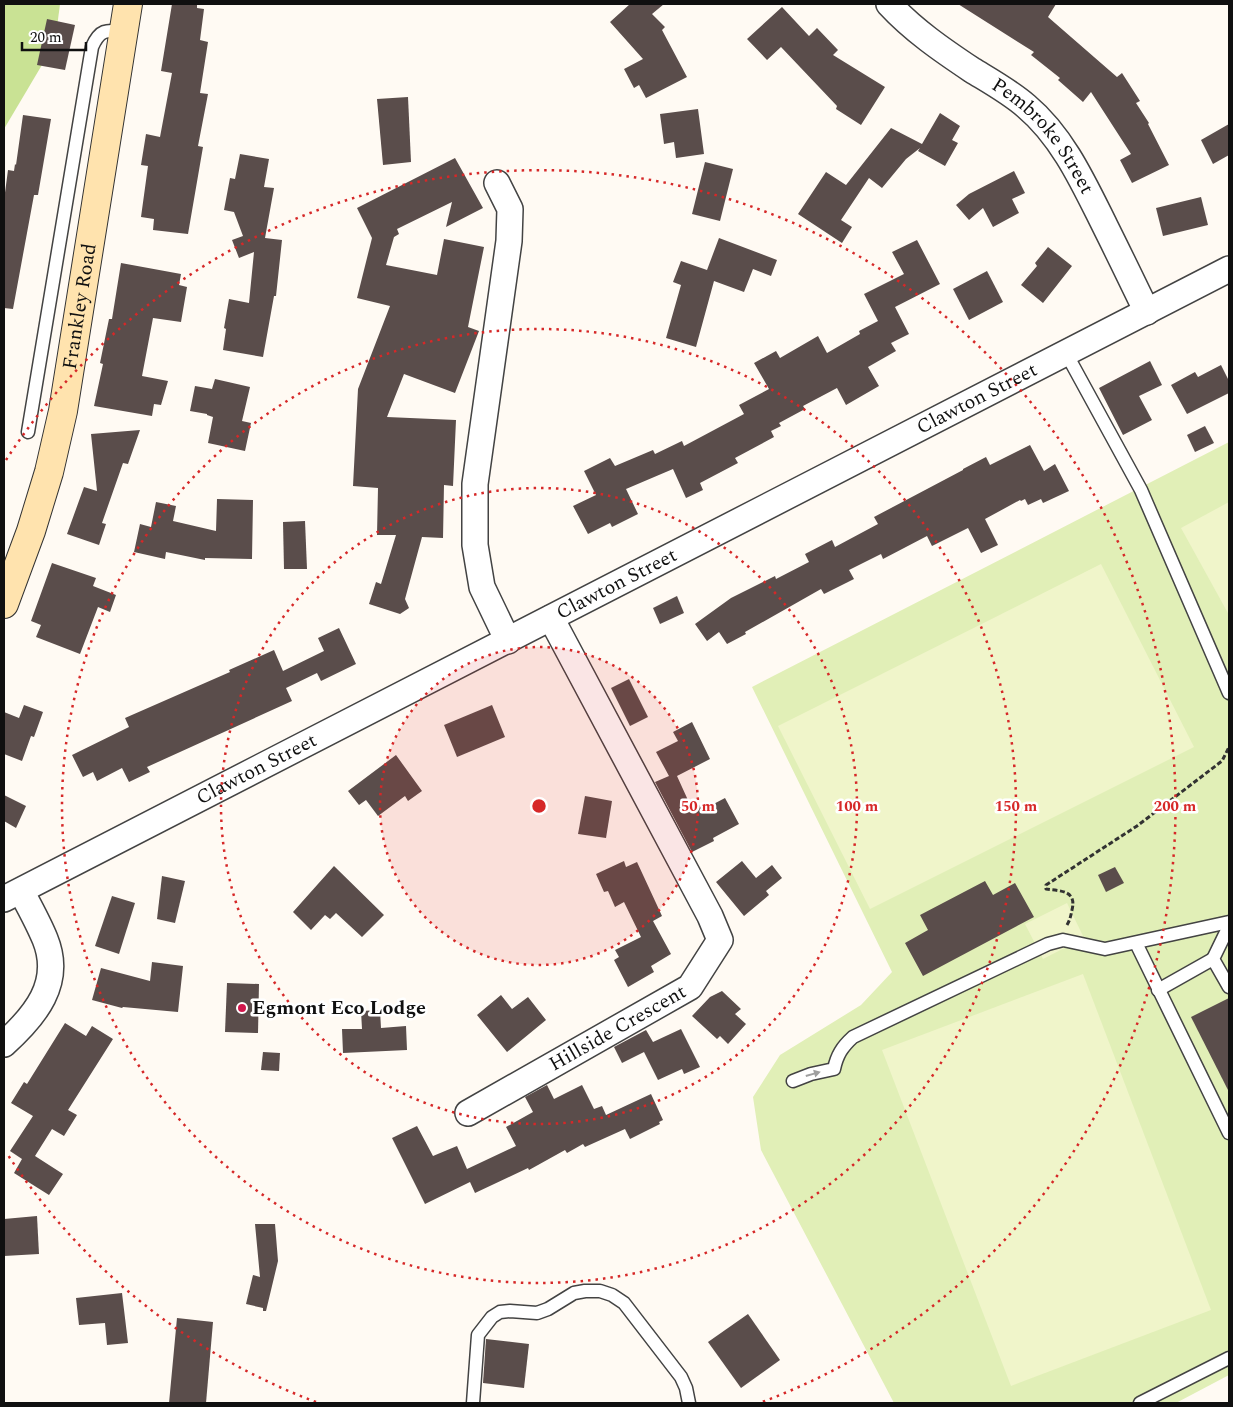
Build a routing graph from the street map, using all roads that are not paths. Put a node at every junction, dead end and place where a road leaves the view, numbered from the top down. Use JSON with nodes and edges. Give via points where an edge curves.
{"nodes":[{"id":1,"x":128,"y":4,"type":"edge"},
{"id":2,"x":889,"y":4,"type":"edge"},
{"id":3,"x":124,"y":32,"type":"junction"},
{"id":4,"x":497,"y":183,"type":"dead end"},
{"id":5,"x":1229,"y":269,"type":"edge"},
{"id":6,"x":1147,"y":312,"type":"junction"},
{"id":7,"x":1066,"y":353,"type":"junction"},
{"id":8,"x":28,"y":432,"type":"dead end"},
{"id":9,"x":4,"y":604,"type":"edge"},
{"id":10,"x":551,"y":618,"type":"junction"},
{"id":11,"x":508,"y":641,"type":"junction"},
{"id":12,"x":1229,"y":693,"type":"edge"},
{"id":13,"x":12,"y":895,"type":"edge"},
{"id":14,"x":1229,"y":924,"type":"edge"},
{"id":15,"x":1136,"y":943,"type":"junction"},
{"id":16,"x":1213,"y":958,"type":"junction"},
{"id":17,"x":1229,"y":987,"type":"edge"},
{"id":18,"x":1158,"y":990,"type":"junction"},
{"id":19,"x":4,"y":1044,"type":"edge"},
{"id":20,"x":793,"y":1081,"type":"dead end"},
{"id":21,"x":468,"y":1113,"type":"dead end"},
{"id":22,"x":1229,"y":1133,"type":"edge"},
{"id":23,"x":1229,"y":1358,"type":"edge"},
{"id":24,"x":473,"y":1403,"type":"edge"},
{"id":25,"x":689,"y":1403,"type":"edge"},
{"id":26,"x":1140,"y":1403,"type":"edge"}],
"edges":[{"from":1,"to":3,"type":"street","name":"Frankley Road"},
{"from":2,"to":6,"type":"street","name":"Pembroke Street","via":[[933,43],[1026,106],[1045,124],[1086,186]]},
{"from":3,"to":8,"type":"lane","via":[[108,30],[97,35],[92,47]]},
{"from":3,"to":9,"type":"street","name":"Frankley Road","via":[[63,411],[31,531]]},
{"from":4,"to":11,"type":"street","via":[[510,209],[510,242],[475,484],[475,544],[482,587]]},
{"from":5,"to":6,"type":"street","name":"Clawton Street"},
{"from":6,"to":7,"type":"street","name":"Clawton Street"},
{"from":7,"to":10,"type":"street","name":"Clawton Street"},
{"from":7,"to":12,"type":"lane","via":[[1141,490]]},
{"from":10,"to":11,"type":"street","name":"Clawton Street"},
{"from":10,"to":21,"type":"street","name":"Hillside Crescent","via":[[720,940],[690,987]]},
{"from":11,"to":13,"type":"street","name":"Clawton Street"},
{"from":13,"to":19,"type":"street","via":[[46,940],[51,962],[50,982],[36,1010]]},
{"from":14,"to":15,"type":"lane"},
{"from":14,"to":16,"type":"lane"},
{"from":15,"to":18,"type":"lane"},
{"from":20,"to":15,"type":"lane","one_way":true,"via":[[834,1069],[842,1047],[852,1037],[1037,948],[1063,940],[1106,949]]},
{"from":16,"to":17,"type":"lane"},
{"from":16,"to":18,"type":"lane"},
{"from":18,"to":22,"type":"lane"},
{"from":23,"to":26,"type":"lane"},
{"from":24,"to":25,"type":"lane","via":[[478,1335],[492,1317],[510,1311],[537,1314],[574,1293],[600,1291],[624,1302],[681,1377]]}]}
